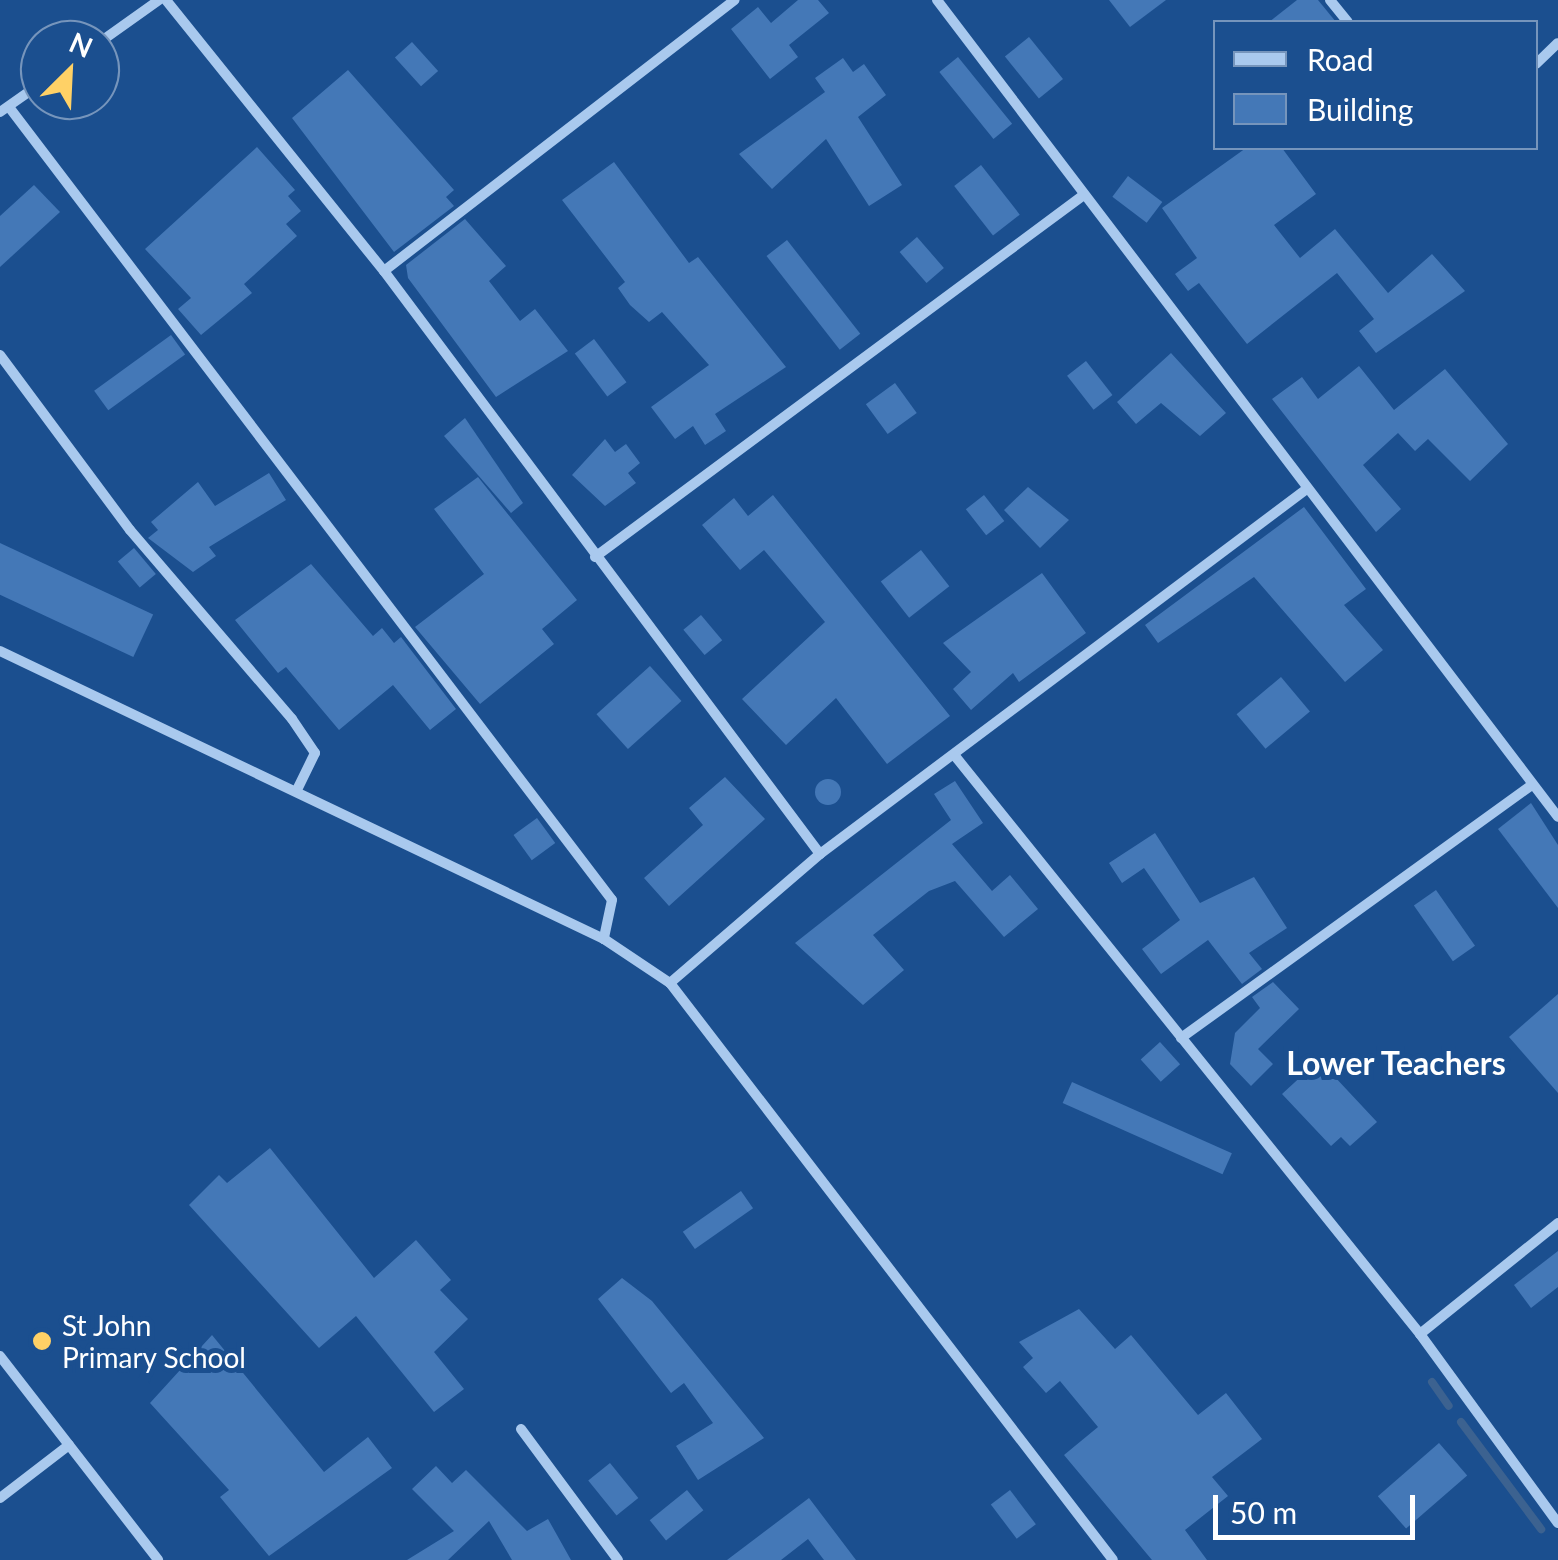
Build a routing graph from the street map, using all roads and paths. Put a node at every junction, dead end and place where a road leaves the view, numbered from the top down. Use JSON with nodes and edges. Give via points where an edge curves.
{"nodes":[{"id":1,"x":158,"y":0,"type":"edge"},
{"id":2,"x":166,"y":0,"type":"edge"},
{"id":3,"x":734,"y":0,"type":"edge"},
{"id":4,"x":937,"y":0,"type":"edge"},
{"id":5,"x":1330,"y":0,"type":"edge"},
{"id":6,"x":1346,"y":20,"type":"edge"},
{"id":7,"x":120,"y":28,"type":"edge"},
{"id":8,"x":1558,"y":43,"type":"edge"},
{"id":9,"x":1538,"y":62,"type":"edge"},
{"id":10,"x":4,"y":110,"type":"edge"},
{"id":11,"x":1081,"y":196,"type":"junction"},
{"id":12,"x":384,"y":271,"type":"junction"},
{"id":13,"x":0,"y":355,"type":"edge"},
{"id":14,"x":1304,"y":491,"type":"junction"},
{"id":15,"x":595,"y":557,"type":"junction"},
{"id":16,"x":0,"y":651,"type":"edge"},
{"id":17,"x":955,"y":756,"type":"junction"},
{"id":18,"x":1531,"y":786,"type":"junction"},
{"id":19,"x":298,"y":788,"type":"junction"},
{"id":20,"x":1558,"y":817,"type":"edge"},
{"id":21,"x":820,"y":854,"type":"junction"},
{"id":22,"x":604,"y":938,"type":"junction"},
{"id":23,"x":670,"y":983,"type":"junction"},
{"id":24,"x":1181,"y":1038,"type":"junction"},
{"id":25,"x":1558,"y":1223,"type":"edge"},
{"id":26,"x":1420,"y":1334,"type":"junction"},
{"id":27,"x":0,"y":1356,"type":"edge"},
{"id":28,"x":522,"y":1430,"type":"dead end"},
{"id":29,"x":69,"y":1445,"type":"junction"},
{"id":30,"x":0,"y":1498,"type":"edge"},
{"id":31,"x":1558,"y":1523,"type":"edge"},
{"id":32,"x":158,"y":1560,"type":"edge"},
{"id":33,"x":618,"y":1560,"type":"edge"},
{"id":34,"x":1113,"y":1560,"type":"edge"}],
"edges":[{"from":1,"to":7,"type":"street"},
{"from":2,"to":12,"type":"street"},
{"from":3,"to":12,"type":"street"},
{"from":4,"to":11,"type":"street"},
{"from":5,"to":6,"type":"street"},
{"from":8,"to":9,"type":"street"},
{"from":10,"to":22,"type":"street","via":[[612,900]]},
{"from":11,"to":14,"type":"street"},
{"from":11,"to":15,"type":"street"},
{"from":12,"to":15,"type":"street"},
{"from":13,"to":19,"type":"street","via":[[130,530],[292,719],[315,753]]},
{"from":14,"to":17,"type":"street"},
{"from":14,"to":18,"type":"street"},
{"from":15,"to":21,"type":"street"},
{"from":16,"to":19,"type":"street"},
{"from":17,"to":21,"type":"street"},
{"from":17,"to":24,"type":"street"},
{"from":18,"to":20,"type":"street"},
{"from":18,"to":24,"type":"street"},
{"from":19,"to":22,"type":"street"},
{"from":21,"to":23,"type":"street"},
{"from":22,"to":23,"type":"street"},
{"from":23,"to":34,"type":"street"},
{"from":24,"to":26,"type":"street"},
{"from":25,"to":26,"type":"street"},
{"from":26,"to":31,"type":"street"},
{"from":27,"to":29,"type":"street"},
{"from":28,"to":33,"type":"street"},
{"from":29,"to":30,"type":"street"},
{"from":29,"to":32,"type":"street"}]}
